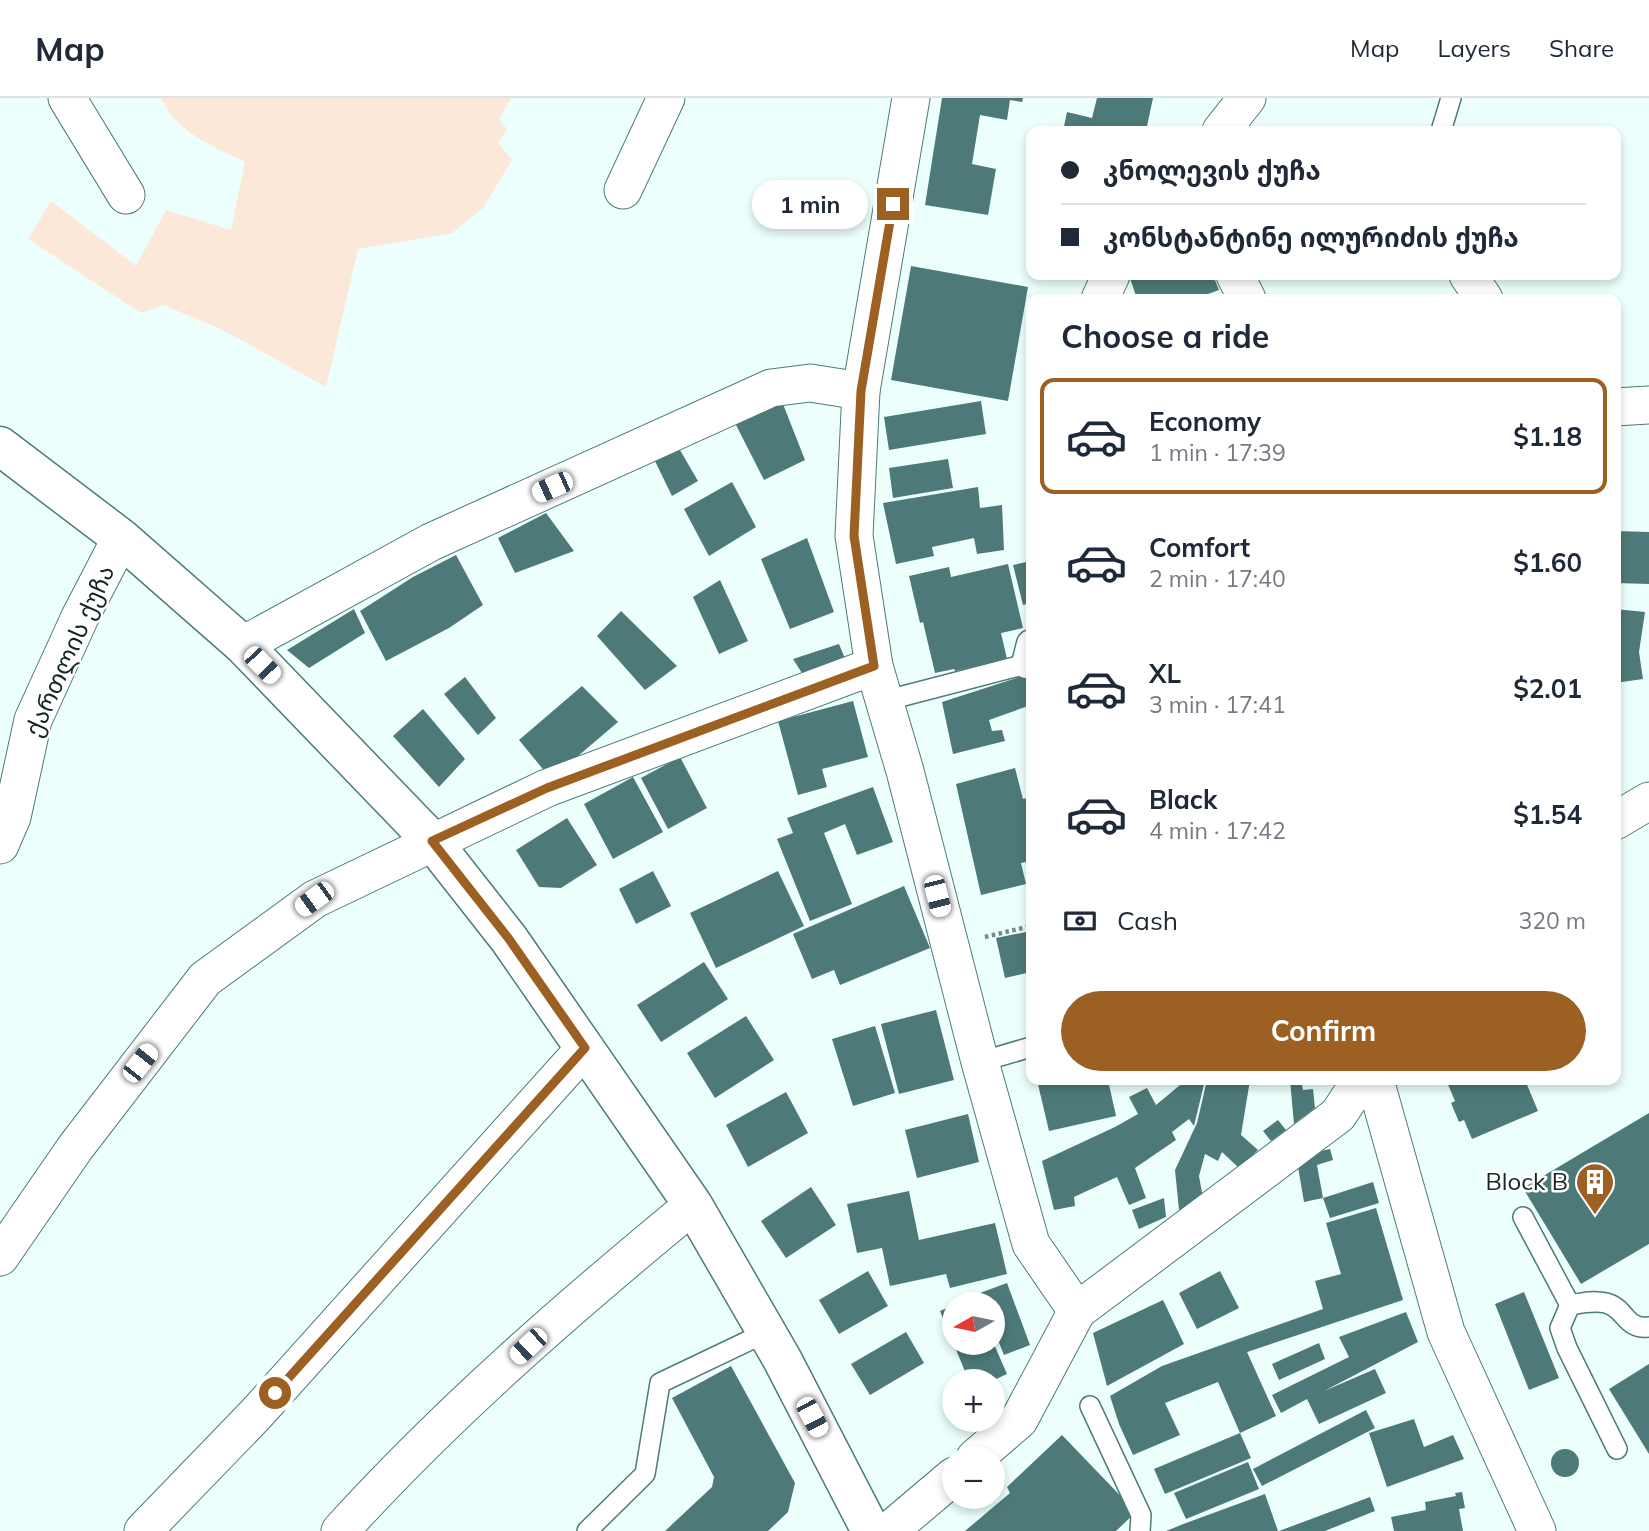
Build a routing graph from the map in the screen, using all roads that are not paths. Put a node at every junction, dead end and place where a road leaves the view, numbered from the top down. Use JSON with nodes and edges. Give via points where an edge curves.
{"nodes":[{"id":1,"x":66,"y":98,"type":"edge"},
{"id":2,"x":666,"y":98,"type":"edge"},
{"id":3,"x":911,"y":98,"type":"edge"},
{"id":4,"x":1247,"y":98,"type":"edge"},
{"id":5,"x":1451,"y":98,"type":"edge"},
{"id":6,"x":1225,"y":126,"type":"edge"},
{"id":7,"x":1443,"y":126,"type":"edge"},
{"id":8,"x":623,"y":190,"type":"dead end"},
{"id":9,"x":126,"y":195,"type":"dead end"},
{"id":10,"x":861,"y":391,"type":"junction"},
{"id":11,"x":1649,"y":405,"type":"edge"},
{"id":12,"x":1621,"y":407,"type":"edge"},
{"id":13,"x":0,"y":446,"type":"edge"},
{"id":14,"x":121,"y":538,"type":"junction"},
{"id":15,"x":243,"y":645,"type":"junction"},
{"id":16,"x":1026,"y":655,"type":"edge"},
{"id":17,"x":874,"y":666,"type":"junction"},
{"id":18,"x":884,"y":701,"type":"junction"},
{"id":19,"x":10,"y":775,"type":"edge"},
{"id":20,"x":1649,"y":801,"type":"edge"},
{"id":21,"x":1621,"y":817,"type":"edge"},
{"id":22,"x":432,"y":841,"type":"junction"},
{"id":23,"x":0,"y":845,"type":"edge"},
{"id":24,"x":585,"y":1048,"type":"junction"},
{"id":25,"x":1026,"y":1048,"type":"edge"},
{"id":26,"x":980,"y":1062,"type":"junction"},
{"id":27,"x":1358,"y":1085,"type":"edge"},
{"id":28,"x":1376,"y":1085,"type":"edge"},
{"id":29,"x":693,"y":1205,"type":"junction"},
{"id":30,"x":1523,"y":1217,"type":"dead end"},
{"id":31,"x":0,"y":1257,"type":"edge"},
{"id":32,"x":1570,"y":1305,"type":"junction"},
{"id":33,"x":1077,"y":1311,"type":"junction"},
{"id":34,"x":1649,"y":1327,"type":"edge"},
{"id":35,"x":767,"y":1332,"type":"junction"},
{"id":36,"x":1090,"y":1406,"type":"dead end"},
{"id":37,"x":989,"y":1446,"type":"edge"},
{"id":38,"x":1617,"y":1449,"type":"dead end"},
{"id":39,"x":942,"y":1486,"type":"edge"},
{"id":40,"x":143,"y":1531,"type":"edge"},
{"id":41,"x":340,"y":1531,"type":"edge"},
{"id":42,"x":587,"y":1531,"type":"edge"},
{"id":43,"x":871,"y":1531,"type":"edge"},
{"id":44,"x":889,"y":1531,"type":"edge"},
{"id":45,"x":1140,"y":1531,"type":"edge"},
{"id":46,"x":1537,"y":1531,"type":"edge"}],
"edges":[{"from":1,"to":9,"type":"street"},
{"from":2,"to":8,"type":"street"},
{"from":3,"to":10,"type":"street"},
{"from":4,"to":6,"type":"street"},
{"from":5,"to":7,"type":"lane"},
{"from":10,"to":15,"type":"street","via":[[810,383],[771,388],[431,542]]},
{"from":10,"to":17,"type":"street","via":[[854,536]]},
{"from":11,"to":12,"type":"street"},
{"from":13,"to":14,"type":"street"},
{"from":14,"to":15,"type":"street"},
{"from":14,"to":19,"type":"street","name":"ქართლის ქუჩა","via":[[80,617]]},
{"from":15,"to":22,"type":"street"},
{"from":16,"to":18,"type":"lane"},
{"from":17,"to":18,"type":"street"},
{"from":17,"to":22,"type":"street","via":[[547,788]]},
{"from":18,"to":26,"type":"street"},
{"from":19,"to":23,"type":"street","name":"ქართლის ქუჩა","via":[[12,817]]},
{"from":20,"to":21,"type":"street"},
{"from":22,"to":24,"type":"street","via":[[509,939]]},
{"from":22,"to":31,"type":"street","via":[[314,899],[205,979],[75,1148]]},
{"from":24,"to":29,"type":"street"},
{"from":24,"to":40,"type":"street","via":[[257,1413]]},
{"from":25,"to":26,"type":"lane"},
{"from":26,"to":33,"type":"street","via":[[1031,1244]]},
{"from":27,"to":33,"type":"street","via":[[1338,1115]]},
{"from":28,"to":46,"type":"street","via":[[1446,1332]]},
{"from":29,"to":35,"type":"street"},
{"from":29,"to":41,"type":"street","via":[[583,1295],[455,1413]]},
{"from":30,"to":32,"type":"lane"},
{"from":32,"to":34,"type":"lane","via":[[1607,1303],[1631,1325]]},
{"from":32,"to":38,"type":"lane","via":[[1560,1328]]},
{"from":33,"to":37,"type":"street","via":[[1019,1420]]},
{"from":35,"to":42,"type":"lane","via":[[660,1383],[645,1474]]},
{"from":35,"to":43,"type":"street"},
{"from":36,"to":45,"type":"lane","via":[[1142,1515]]},
{"from":39,"to":44,"type":"street"}]}
